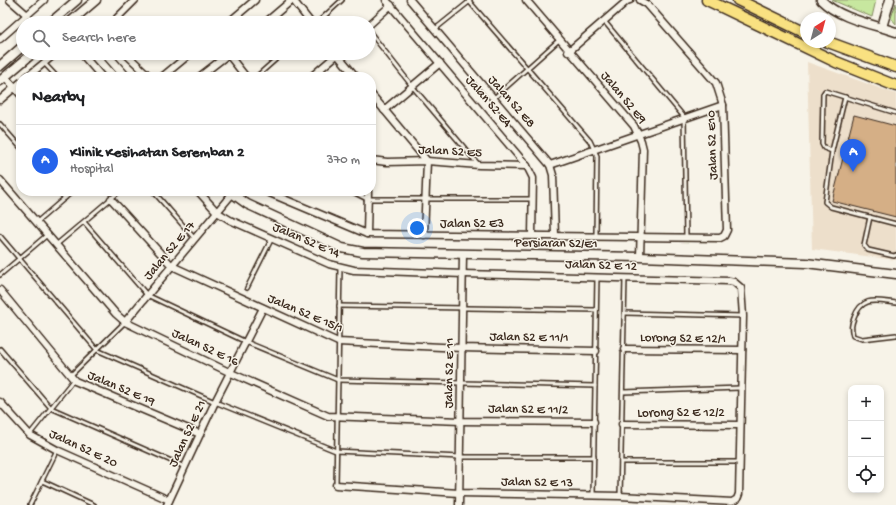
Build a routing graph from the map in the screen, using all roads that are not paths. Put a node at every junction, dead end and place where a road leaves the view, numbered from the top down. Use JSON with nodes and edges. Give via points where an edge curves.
{"nodes":[{"id":1,"x":10,"y":0,"type":"edge"},
{"id":2,"x":44,"y":0,"type":"edge"},
{"id":3,"x":76,"y":0,"type":"edge"},
{"id":4,"x":96,"y":0,"type":"edge"},
{"id":5,"x":135,"y":0,"type":"edge"},
{"id":6,"x":255,"y":0,"type":"edge"},
{"id":7,"x":293,"y":0,"type":"edge"},
{"id":8,"x":342,"y":0,"type":"edge"},
{"id":9,"x":410,"y":0,"type":"edge"},
{"id":10,"x":469,"y":0,"type":"edge"},
{"id":11,"x":526,"y":0,"type":"edge"},
{"id":12,"x":630,"y":0,"type":"edge"},
{"id":13,"x":640,"y":0,"type":"edge"},
{"id":14,"x":707,"y":0,"type":"edge"},
{"id":15,"x":738,"y":0,"type":"edge"},
{"id":16,"x":821,"y":0,"type":"edge"},
{"id":17,"x":890,"y":0,"type":"edge"},
{"id":18,"x":388,"y":2,"type":"edge"},
{"id":19,"x":66,"y":9,"type":"junction"},
{"id":20,"x":26,"y":14,"type":"joint"},
{"id":21,"x":58,"y":16,"type":"edge"},
{"id":22,"x":71,"y":16,"type":"edge"},
{"id":23,"x":79,"y":16,"type":"edge"},
{"id":24,"x":119,"y":16,"type":"edge"},
{"id":25,"x":236,"y":16,"type":"edge"},
{"id":26,"x":274,"y":16,"type":"edge"},
{"id":27,"x":306,"y":16,"type":"edge"},
{"id":28,"x":325,"y":16,"type":"edge"},
{"id":29,"x":376,"y":17,"type":"edge"},
{"id":30,"x":604,"y":21,"type":"junction"},
{"id":31,"x":16,"y":24,"type":"edge"},
{"id":32,"x":882,"y":27,"type":"junction"},
{"id":33,"x":434,"y":30,"type":"junction"},
{"id":34,"x":800,"y":30,"type":"edge"},
{"id":35,"x":896,"y":32,"type":"edge"},
{"id":36,"x":0,"y":39,"type":"edge"},
{"id":37,"x":376,"y":40,"type":"edge"},
{"id":38,"x":559,"y":40,"type":"junction"},
{"id":39,"x":836,"y":45,"type":"edge"},
{"id":40,"x":16,"y":52,"type":"edge"},
{"id":41,"x":568,"y":52,"type":"junction"},
{"id":42,"x":26,"y":60,"type":"edge"},
{"id":43,"x":48,"y":60,"type":"edge"},
{"id":44,"x":87,"y":60,"type":"edge"},
{"id":45,"x":111,"y":60,"type":"edge"},
{"id":46,"x":132,"y":60,"type":"edge"},
{"id":47,"x":183,"y":60,"type":"edge"},
{"id":48,"x":221,"y":60,"type":"edge"},
{"id":49,"x":233,"y":60,"type":"edge"},
{"id":50,"x":275,"y":60,"type":"edge"},
{"id":51,"x":330,"y":60,"type":"edge"},
{"id":52,"x":342,"y":60,"type":"edge"},
{"id":53,"x":44,"y":63,"type":"junction"},
{"id":54,"x":440,"y":63,"type":"junction"},
{"id":55,"x":0,"y":66,"type":"edge"},
{"id":56,"x":896,"y":67,"type":"edge"},
{"id":57,"x":526,"y":69,"type":"junction"},
{"id":58,"x":33,"y":72,"type":"edge"},
{"id":59,"x":52,"y":72,"type":"edge"},
{"id":60,"x":98,"y":72,"type":"edge"},
{"id":61,"x":122,"y":72,"type":"edge"},
{"id":62,"x":145,"y":72,"type":"edge"},
{"id":63,"x":168,"y":72,"type":"edge"},
{"id":64,"x":206,"y":72,"type":"edge"},
{"id":65,"x":242,"y":72,"type":"edge"},
{"id":66,"x":262,"y":72,"type":"edge"},
{"id":67,"x":316,"y":72,"type":"edge"},
{"id":68,"x":352,"y":72,"type":"edge"},
{"id":69,"x":3,"y":79,"type":"edge"},
{"id":70,"x":412,"y":86,"type":"junction"},
{"id":71,"x":896,"y":86,"type":"edge"},
{"id":72,"x":14,"y":88,"type":"joint"},
{"id":73,"x":845,"y":97,"type":"junction"},
{"id":74,"x":493,"y":99,"type":"junction"},
{"id":75,"x":0,"y":100,"type":"edge"},
{"id":76,"x":376,"y":100,"type":"edge"},
{"id":77,"x":723,"y":104,"type":"junction"},
{"id":78,"x":384,"y":110,"type":"junction"},
{"id":79,"x":896,"y":113,"type":"edge"},
{"id":80,"x":684,"y":117,"type":"junction"},
{"id":81,"x":0,"y":124,"type":"edge"},
{"id":82,"x":638,"y":133,"type":"junction"},
{"id":83,"x":16,"y":142,"type":"edge"},
{"id":84,"x":595,"y":149,"type":"junction"},
{"id":85,"x":832,"y":151,"type":"junction"},
{"id":86,"x":376,"y":161,"type":"edge"},
{"id":87,"x":427,"y":161,"type":"junction"},
{"id":88,"x":479,"y":165,"type":"junction"},
{"id":89,"x":550,"y":165,"type":"junction"},
{"id":90,"x":527,"y":166,"type":"junction"},
{"id":91,"x":0,"y":180,"type":"edge"},
{"id":92,"x":67,"y":196,"type":"edge"},
{"id":93,"x":114,"y":196,"type":"edge"},
{"id":94,"x":157,"y":196,"type":"edge"},
{"id":95,"x":203,"y":196,"type":"edge"},
{"id":96,"x":228,"y":196,"type":"edge"},
{"id":97,"x":235,"y":196,"type":"edge"},
{"id":98,"x":277,"y":196,"type":"edge"},
{"id":99,"x":361,"y":196,"type":"edge"},
{"id":100,"x":367,"y":196,"type":"edge"},
{"id":101,"x":64,"y":198,"type":"joint"},
{"id":102,"x":111,"y":199,"type":"junction"},
{"id":103,"x":367,"y":199,"type":"junction"},
{"id":104,"x":533,"y":199,"type":"junction"},
{"id":105,"x":426,"y":200,"type":"junction"},
{"id":106,"x":218,"y":212,"type":"junction"},
{"id":107,"x":870,"y":217,"type":"junction"},
{"id":108,"x":37,"y":222,"type":"junction"},
{"id":109,"x":84,"y":222,"type":"junction"},
{"id":110,"x":896,"y":224,"type":"edge"},
{"id":111,"x":367,"y":234,"type":"junction"},
{"id":112,"x":47,"y":235,"type":"junction"},
{"id":113,"x":424,"y":235,"type":"junction"},
{"id":114,"x":532,"y":235,"type":"junction"},
{"id":115,"x":555,"y":235,"type":"junction"},
{"id":116,"x":596,"y":235,"type":"junction"},
{"id":117,"x":0,"y":236,"type":"edge"},
{"id":118,"x":640,"y":237,"type":"junction"},
{"id":119,"x":686,"y":237,"type":"junction"},
{"id":120,"x":272,"y":238,"type":"junction"},
{"id":121,"x":195,"y":239,"type":"junction"},
{"id":122,"x":56,"y":246,"type":"junction"},
{"id":123,"x":463,"y":254,"type":"junction"},
{"id":124,"x":896,"y":255,"type":"edge"},
{"id":125,"x":640,"y":257,"type":"junction"},
{"id":126,"x":19,"y":259,"type":"junction"},
{"id":127,"x":172,"y":266,"type":"junction"},
{"id":128,"x":340,"y":268,"type":"junction"},
{"id":129,"x":463,"y":274,"type":"junction"},
{"id":130,"x":896,"y":274,"type":"edge"},
{"id":131,"x":0,"y":275,"type":"edge"},
{"id":132,"x":597,"y":277,"type":"junction"},
{"id":133,"x":625,"y":278,"type":"junction"},
{"id":134,"x":246,"y":288,"type":"dead end"},
{"id":135,"x":0,"y":290,"type":"edge"},
{"id":136,"x":148,"y":295,"type":"junction"},
{"id":137,"x":896,"y":303,"type":"edge"},
{"id":138,"x":339,"y":306,"type":"junction"},
{"id":139,"x":263,"y":308,"type":"junction"},
{"id":140,"x":462,"y":309,"type":"junction"},
{"id":141,"x":596,"y":310,"type":"junction"},
{"id":142,"x":625,"y":313,"type":"junction"},
{"id":143,"x":743,"y":316,"type":"junction"},
{"id":144,"x":125,"y":322,"type":"junction"},
{"id":145,"x":896,"y":335,"type":"edge"},
{"id":146,"x":246,"y":342,"type":"junction"},
{"id":147,"x":338,"y":342,"type":"junction"},
{"id":148,"x":462,"y":348,"type":"junction"},
{"id":149,"x":0,"y":349,"type":"edge"},
{"id":150,"x":624,"y":349,"type":"junction"},
{"id":151,"x":97,"y":350,"type":"junction"},
{"id":152,"x":742,"y":350,"type":"junction"},
{"id":153,"x":596,"y":351,"type":"junction"},
{"id":154,"x":231,"y":372,"type":"junction"},
{"id":155,"x":72,"y":378,"type":"junction"},
{"id":156,"x":338,"y":380,"type":"junction"},
{"id":157,"x":461,"y":384,"type":"junction"},
{"id":158,"x":595,"y":386,"type":"junction"},
{"id":159,"x":740,"y":388,"type":"junction"},
{"id":160,"x":623,"y":392,"type":"junction"},
{"id":161,"x":0,"y":402,"type":"edge"},
{"id":162,"x":215,"y":402,"type":"junction"},
{"id":163,"x":51,"y":408,"type":"junction"},
{"id":164,"x":337,"y":417,"type":"junction"},
{"id":165,"x":461,"y":421,"type":"junction"},
{"id":166,"x":594,"y":422,"type":"junction"},
{"id":167,"x":622,"y":424,"type":"junction"},
{"id":168,"x":739,"y":425,"type":"junction"},
{"id":169,"x":200,"y":434,"type":"junction"},
{"id":170,"x":30,"y":435,"type":"junction"},
{"id":171,"x":57,"y":450,"type":"junction"},
{"id":172,"x":336,"y":451,"type":"junction"},
{"id":173,"x":460,"y":457,"type":"junction"},
{"id":174,"x":594,"y":457,"type":"junction"},
{"id":175,"x":621,"y":462,"type":"junction"},
{"id":176,"x":738,"y":462,"type":"junction"},
{"id":177,"x":185,"y":467,"type":"junction"},
{"id":178,"x":42,"y":481,"type":"junction"},
{"id":179,"x":336,"y":485,"type":"joint"},
{"id":180,"x":459,"y":493,"type":"junction"},
{"id":181,"x":593,"y":496,"type":"junction"},
{"id":182,"x":620,"y":496,"type":"junction"},
{"id":183,"x":168,"y":503,"type":"edge"},
{"id":184,"x":30,"y":505,"type":"edge"},
{"id":185,"x":94,"y":505,"type":"edge"},
{"id":186,"x":459,"y":505,"type":"edge"}],
"edges":[{"from":1,"to":20,"type":"street"},
{"from":2,"to":20,"type":"street"},
{"from":3,"to":19,"type":"street"},
{"from":4,"to":23,"type":"street"},
{"from":5,"to":24,"type":"street"},
{"from":6,"to":25,"type":"street"},
{"from":7,"to":26,"type":"street"},
{"from":7,"to":27,"type":"street"},
{"from":8,"to":28,"type":"lane"},
{"from":9,"to":33,"type":"street","name":"Jalan S2 E8"},
{"from":10,"to":33,"type":"lane"},
{"from":10,"to":57,"type":"lane"},
{"from":11,"to":38,"type":"street","name":"Jalan S2 E9"},
{"from":12,"to":30,"type":"street"},
{"from":13,"to":77,"type":"street","name":"Jalan S2 E10","via":[[647,4],[716,83]]},
{"from":14,"to":71,"type":"main road","via":[[836,62]]},
{"from":15,"to":34,"type":"main road"},
{"from":16,"to":32,"type":"street","via":[[837,11]]},
{"from":17,"to":32,"type":"street"},
{"from":18,"to":29,"type":"street"},
{"from":18,"to":54,"type":"street","name":"Jalan S2 E4"},
{"from":19,"to":21,"type":"street"},
{"from":19,"to":22,"type":"street"},
{"from":30,"to":41,"type":"street"},
{"from":30,"to":80,"type":"lane"},
{"from":31,"to":36,"type":"street"},
{"from":32,"to":35,"type":"street"},
{"from":33,"to":74,"type":"street","name":"Jalan S2 E8"},
{"from":37,"to":70,"type":"lane"},
{"from":38,"to":41,"type":"street","name":"Jalan S2 E9"},
{"from":38,"to":57,"type":"lane"},
{"from":39,"to":56,"type":"main road"},
{"from":40,"to":55,"type":"street"},
{"from":41,"to":82,"type":"street","name":"Jalan S2 E9"},
{"from":42,"to":69,"type":"street"},
{"from":43,"to":53,"type":"street"},
{"from":44,"to":60,"type":"street"},
{"from":45,"to":61,"type":"street"},
{"from":46,"to":62,"type":"street"},
{"from":47,"to":63,"type":"street"},
{"from":48,"to":64,"type":"street"},
{"from":49,"to":65,"type":"street"},
{"from":50,"to":66,"type":"lane"},
{"from":51,"to":67,"type":"street"},
{"from":52,"to":68,"type":"street"},
{"from":53,"to":58,"type":"street"},
{"from":53,"to":59,"type":"lane"},
{"from":54,"to":70,"type":"street"},
{"from":54,"to":90,"type":"street","name":"Jalan S2 E4"},
{"from":57,"to":74,"type":"lane"},
{"from":57,"to":84,"type":"lane"},
{"from":69,"to":72,"type":"street"},
{"from":70,"to":78,"type":"street"},
{"from":70,"to":88,"type":"lane"},
{"from":72,"to":75,"type":"street"},
{"from":73,"to":79,"type":"lane"},
{"from":73,"to":85,"type":"lane"},
{"from":73,"to":85,"type":"lane","via":[[823,93],[822,144],[824,148]]},
{"from":74,"to":89,"type":"street","name":"Jalan S2 E8"},
{"from":76,"to":78,"type":"street"},
{"from":77,"to":80,"type":"street"},
{"from":77,"to":119,"type":"street","name":"Jalan S2 E10","via":[[727,230],[720,238]]},
{"from":78,"to":87,"type":"street"},
{"from":80,"to":82,"type":"street"},
{"from":80,"to":119,"type":"lane"},
{"from":81,"to":83,"type":"lane"},
{"from":82,"to":84,"type":"street"},
{"from":82,"to":118,"type":"street","name":"Jalan S2 E9","via":[[643,149]]},
{"from":84,"to":89,"type":"street"},
{"from":84,"to":116,"type":"lane"},
{"from":85,"to":107,"type":"lane","via":[[826,202],[831,207]]},
{"from":86,"to":87,"type":"street","name":"Jalan S2 E5"},
{"from":87,"to":88,"type":"street","name":"Jalan S2 E5"},
{"from":87,"to":105,"type":"street"},
{"from":88,"to":90,"type":"street","name":"Jalan S2 E5"},
{"from":89,"to":115,"type":"street","via":[[553,175]]},
{"from":90,"to":104,"type":"street","name":"Jalan S2 E4","via":[[533,178]]},
{"from":91,"to":108,"type":"street","name":"Jalan S2 E 16"},
{"from":92,"to":101,"type":"lane"},
{"from":93,"to":102,"type":"lane"},
{"from":94,"to":121,"type":"lane"},
{"from":95,"to":106,"type":"street","name":"Jalan S2 E 14"},
{"from":96,"to":106,"type":"street","name":"Jalan S2 E 17"},
{"from":97,"to":123,"type":"street","name":"Persiaran S2/E1","via":[[342,248],[363,252]]},
{"from":98,"to":111,"type":"street","name":"Jalan S2 E3"},
{"from":99,"to":103,"type":"lane"},
{"from":100,"to":103,"type":"street"},
{"from":101,"to":108,"type":"lane"},
{"from":102,"to":109,"type":"lane"},
{"from":102,"to":127,"type":"street"},
{"from":103,"to":105,"type":"lane"},
{"from":103,"to":111,"type":"street"},
{"from":104,"to":105,"type":"lane"},
{"from":104,"to":114,"type":"street","name":"Jalan S2 E4"},
{"from":105,"to":113,"type":"street"},
{"from":106,"to":120,"type":"street","name":"Jalan S2 E 14","via":[[230,220]]},
{"from":106,"to":121,"type":"street","name":"Jalan S2 E 17"},
{"from":107,"to":110,"type":"lane"},
{"from":107,"to":124,"type":"lane","via":[[865,248]]},
{"from":108,"to":112,"type":"street","name":"Jalan S2 E 16"},
{"from":109,"to":122,"type":"lane"},
{"from":109,"to":136,"type":"lane"},
{"from":111,"to":113,"type":"street","name":"Jalan S2 E3"},
{"from":112,"to":122,"type":"street","name":"Jalan S2 E 16"},
{"from":112,"to":126,"type":"lane"},
{"from":113,"to":114,"type":"street","name":"Jalan S2 E3"},
{"from":114,"to":115,"type":"street","name":"Jalan S2 E3"},
{"from":115,"to":116,"type":"street","name":"Jalan S2 E3"},
{"from":116,"to":118,"type":"street","name":"Jalan S2 E3"},
{"from":117,"to":126,"type":"lane"},
{"from":118,"to":119,"type":"street","name":"Jalan S2 E10"},
{"from":118,"to":125,"type":"street","name":"Jalan S2 E9"},
{"from":120,"to":128,"type":"street","name":"Jalan S2 E 14"},
{"from":120,"to":134,"type":"lane"},
{"from":121,"to":127,"type":"street","name":"Jalan S2 E 17"},
{"from":122,"to":144,"type":"street","name":"Jalan S2 E 16"},
{"from":123,"to":125,"type":"street","name":"Persiaran S2/E1"},
{"from":123,"to":129,"type":"street","name":"Jalan S2 E 11"},
{"from":125,"to":130,"type":"street","name":"Persiaran S2/E1","via":[[806,263]]},
{"from":126,"to":131,"type":"lane"},
{"from":126,"to":151,"type":"lane"},
{"from":127,"to":136,"type":"street","name":"Jalan S2 E 17"},
{"from":127,"to":139,"type":"street","name":"Jalan S2 E 15/1"},
{"from":128,"to":129,"type":"street","name":"Jalan S2 E 14"},
{"from":128,"to":138,"type":"lane"},
{"from":129,"to":132,"type":"street","name":"Jalan S2 E 12"},
{"from":129,"to":140,"type":"street","name":"Jalan S2 E 11"},
{"from":132,"to":133,"type":"street","name":"Jalan S2 E 12"},
{"from":132,"to":141,"type":"lane"},
{"from":133,"to":142,"type":"lane"},
{"from":133,"to":143,"type":"street","name":"Jalan S2 E 12","via":[[729,280],[741,288]]},
{"from":135,"to":155,"type":"street","name":"Jalan S2 E 19"},
{"from":136,"to":144,"type":"street","name":"Jalan S2 E 17"},
{"from":136,"to":146,"type":"lane"},
{"from":137,"to":145,"type":"lane","via":[[871,301],[861,305],[857,308],[850,328],[853,336],[862,339]]},
{"from":138,"to":140,"type":"lane"},
{"from":138,"to":147,"type":"lane"},
{"from":139,"to":146,"type":"street","name":"Jalan S2 E 21"},
{"from":139,"to":147,"type":"street","name":"Jalan S2 E 15/1"},
{"from":140,"to":141,"type":"lane"},
{"from":140,"to":148,"type":"street","name":"Jalan S2 E 11"},
{"from":141,"to":153,"type":"lane"},
{"from":142,"to":143,"type":"lane"},
{"from":142,"to":150,"type":"lane"},
{"from":143,"to":152,"type":"street"},
{"from":144,"to":151,"type":"lane"},
{"from":144,"to":154,"type":"street","name":"Jalan S2 E 16"},
{"from":146,"to":154,"type":"street","name":"Jalan S2 E 21"},
{"from":146,"to":156,"type":"lane"},
{"from":147,"to":148,"type":"street","name":"Jalan S2 E 15/1"},
{"from":147,"to":156,"type":"lane"},
{"from":148,"to":153,"type":"street","name":"Jalan S2 E 11/1"},
{"from":148,"to":157,"type":"street","name":"Jalan S2 E 11"},
{"from":149,"to":163,"type":"lane"},
{"from":150,"to":152,"type":"street","name":"Lorong S2 E 12/1"},
{"from":150,"to":160,"type":"lane"},
{"from":151,"to":155,"type":"lane"},
{"from":151,"to":162,"type":"lane"},
{"from":152,"to":159,"type":"street"},
{"from":153,"to":158,"type":"lane"},
{"from":154,"to":162,"type":"street","name":"Jalan S2 E 21"},
{"from":154,"to":164,"type":"street","name":"Jalan S2 E 16","via":[[328,416]]},
{"from":155,"to":163,"type":"lane"},
{"from":155,"to":169,"type":"street","name":"Jalan S2 E 19","via":[[82,385]]},
{"from":156,"to":157,"type":"lane"},
{"from":156,"to":164,"type":"lane"},
{"from":157,"to":158,"type":"lane"},
{"from":157,"to":165,"type":"street","name":"Jalan S2 E 11"},
{"from":158,"to":166,"type":"lane"},
{"from":159,"to":160,"type":"lane"},
{"from":159,"to":168,"type":"street"},
{"from":160,"to":167,"type":"lane"},
{"from":161,"to":170,"type":"street","name":"Jalan S2 E 20"},
{"from":162,"to":169,"type":"street","name":"Jalan S2 E 21"},
{"from":162,"to":172,"type":"lane"},
{"from":163,"to":170,"type":"lane"},
{"from":163,"to":177,"type":"lane"},
{"from":164,"to":165,"type":"street","name":"Jalan S2 E 16"},
{"from":164,"to":172,"type":"lane"},
{"from":165,"to":166,"type":"street","name":"Jalan S2 E 11/2"},
{"from":165,"to":173,"type":"street","name":"Jalan S2 E 11"},
{"from":166,"to":174,"type":"lane"},
{"from":167,"to":168,"type":"street","name":"Lorong S2 E 12/2"},
{"from":167,"to":175,"type":"lane"},
{"from":168,"to":176,"type":"street"},
{"from":169,"to":177,"type":"street","name":"Jalan S2 E 21"},
{"from":170,"to":171,"type":"street","name":"Jalan S2 E 20"},
{"from":171,"to":178,"type":"lane"},
{"from":171,"to":183,"type":"street","name":"Jalan S2 E 20"},
{"from":172,"to":173,"type":"lane"},
{"from":172,"to":179,"type":"lane"},
{"from":173,"to":174,"type":"lane"},
{"from":173,"to":180,"type":"street","name":"Jalan S2 E 11"},
{"from":174,"to":181,"type":"lane"},
{"from":175,"to":176,"type":"lane"},
{"from":175,"to":182,"type":"lane"},
{"from":176,"to":182,"type":"street","name":"Jalan S2 E 13","via":[[738,494],[737,499],[732,502]]},
{"from":177,"to":183,"type":"street","name":"Jalan S2 E 21"},
{"from":178,"to":184,"type":"lane"},
{"from":178,"to":185,"type":"lane"},
{"from":179,"to":180,"type":"street","name":"Jalan S2 E 13"},
{"from":180,"to":181,"type":"street","name":"Jalan S2 E 13"},
{"from":180,"to":186,"type":"street","name":"Jalan S2 E 11"},
{"from":181,"to":182,"type":"street","name":"Jalan S2 E 13"}]}
